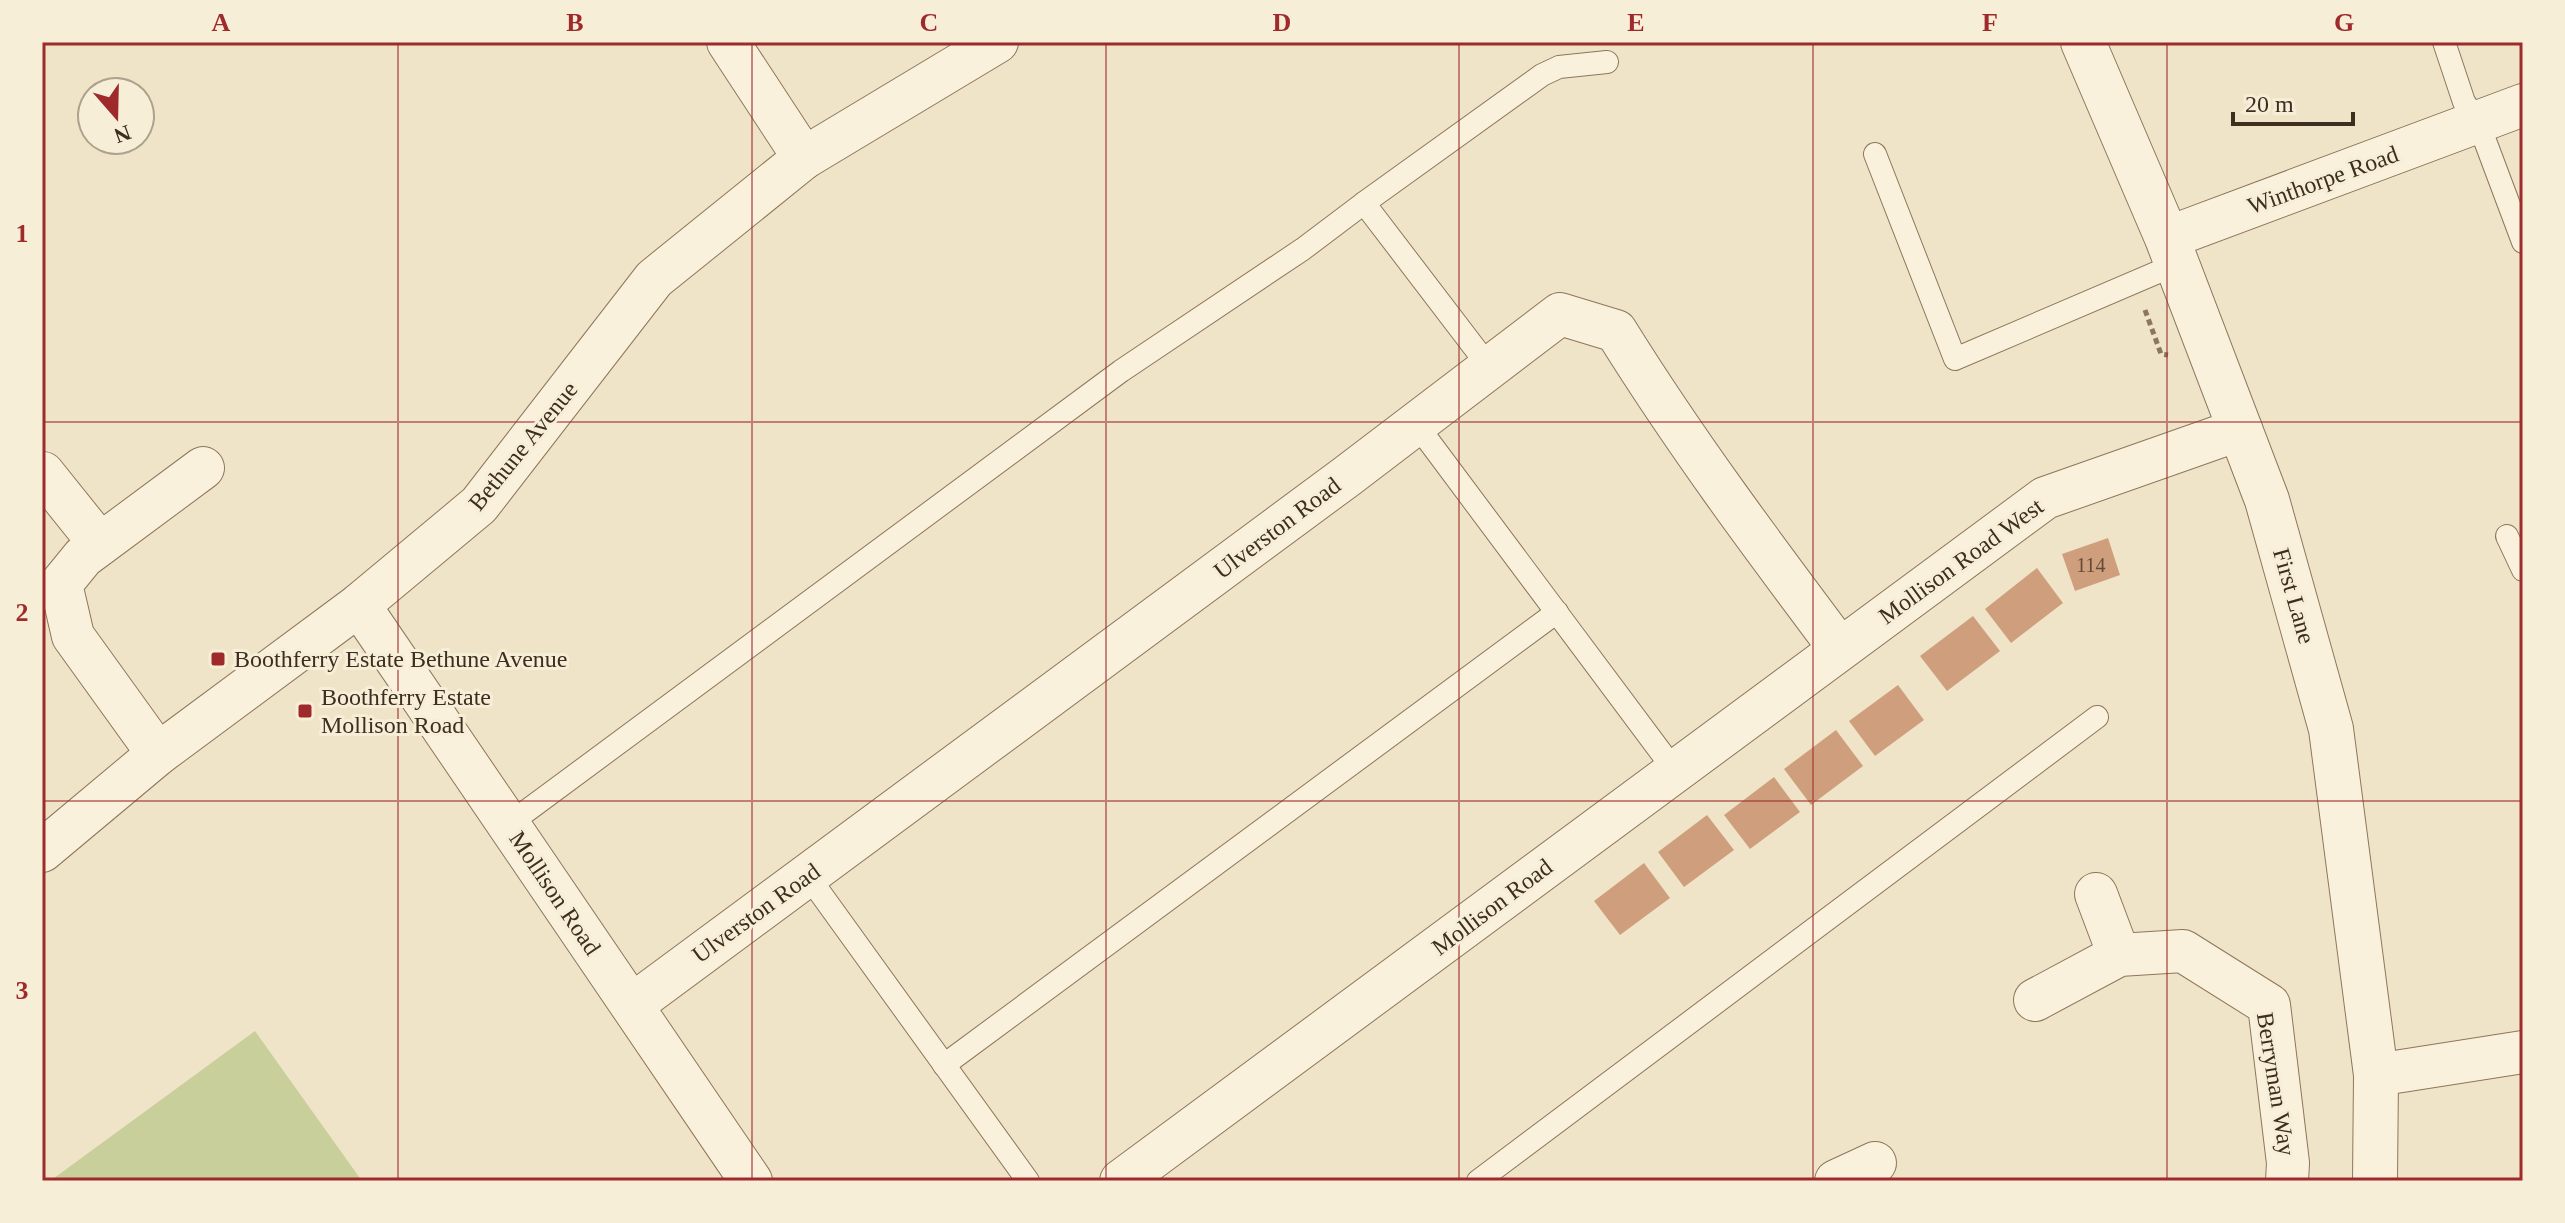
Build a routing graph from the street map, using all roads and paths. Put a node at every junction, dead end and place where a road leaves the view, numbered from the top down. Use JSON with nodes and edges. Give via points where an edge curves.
{"nodes":[{"id":1,"x":728,"y":42,"type":"edge"},
{"id":2,"x":997,"y":42,"type":"edge"},
{"id":3,"x":2083,"y":42,"type":"edge"},
{"id":4,"x":2444,"y":42,"type":"edge"},
{"id":5,"x":1607,"y":62,"type":"dead end"},
{"id":6,"x":2523,"y":105,"type":"edge"},
{"id":7,"x":2478,"y":122,"type":"junction"},
{"id":8,"x":1875,"y":154,"type":"dead end"},
{"id":9,"x":804,"y":158,"type":"junction"},
{"id":10,"x":1364,"y":203,"type":"junction"},
{"id":11,"x":2523,"y":242,"type":"edge"},
{"id":12,"x":2161,"y":261,"type":"junction"},
{"id":13,"x":2179,"y":357,"type":"dead end"},
{"id":14,"x":1490,"y":368,"type":"junction"},
{"id":15,"x":1416,"y":424,"type":"junction"},
{"id":16,"x":2241,"y":429,"type":"junction"},
{"id":17,"x":203,"y":468,"type":"dead end"},
{"id":18,"x":43,"y":473,"type":"edge"},
{"id":19,"x":2507,"y":536,"type":"dead end"},
{"id":20,"x":100,"y":544,"type":"junction"},
{"id":21,"x":2523,"y":570,"type":"edge"},
{"id":22,"x":359,"y":605,"type":"junction"},
{"id":23,"x":1557,"y":612,"type":"junction"},
{"id":24,"x":1851,"y":641,"type":"junction"},
{"id":25,"x":2097,"y":717,"type":"dead end"},
{"id":26,"x":158,"y":754,"type":"junction"},
{"id":27,"x":1675,"y":771,"type":"junction"},
{"id":28,"x":509,"y":824,"type":"junction"},
{"id":29,"x":42,"y":851,"type":"edge"},
{"id":30,"x":808,"y":876,"type":"junction"},
{"id":31,"x":2096,"y":894,"type":"dead end"},
{"id":32,"x":2119,"y":955,"type":"junction"},
{"id":33,"x":2035,"y":1000,"type":"dead end"},
{"id":34,"x":632,"y":1005,"type":"junction"},
{"id":35,"x":2523,"y":1052,"type":"edge"},
{"id":36,"x":944,"y":1065,"type":"junction"},
{"id":37,"x":2376,"y":1075,"type":"junction"},
{"id":38,"x":1875,"y":1163,"type":"dead end"},
{"id":39,"x":751,"y":1181,"type":"edge"},
{"id":40,"x":1028,"y":1181,"type":"edge"},
{"id":41,"x":1121,"y":1181,"type":"edge"},
{"id":42,"x":1478,"y":1181,"type":"edge"},
{"id":43,"x":1836,"y":1181,"type":"edge"},
{"id":44,"x":2287,"y":1181,"type":"edge"},
{"id":45,"x":2375,"y":1181,"type":"edge"}],
"edges":[{"from":1,"to":9,"type":"street"},
{"from":2,"to":9,"type":"street","name":"Bethune Avenue"},
{"from":3,"to":12,"type":"street","name":"First Lane"},
{"from":4,"to":7,"type":"lane","via":[[2464,102]]},
{"from":5,"to":10,"type":"lane","via":[[1559,67],[1542,75]]},
{"from":6,"to":7,"type":"street","name":"Winthorpe Road"},
{"from":7,"to":11,"type":"lane"},
{"from":7,"to":12,"type":"street","name":"Winthorpe Road"},
{"from":8,"to":12,"type":"lane","via":[[1955,359]]},
{"from":9,"to":22,"type":"street","name":"Bethune Avenue","via":[[654,279],[479,505]]},
{"from":10,"to":14,"type":"lane"},
{"from":10,"to":28,"type":"lane","via":[[1121,371]]},
{"from":12,"to":13,"type":"path","via":[[2139,295],[2161,354]]},
{"from":12,"to":16,"type":"street","name":"First Lane"},
{"from":14,"to":15,"type":"street","name":"Ulverston Road"},
{"from":14,"to":24,"type":"street","name":"Ulverston Road","via":[[1560,314],[1616,331],[1725,495]]},
{"from":15,"to":23,"type":"lane"},
{"from":15,"to":30,"type":"street","name":"Ulverston Road"},
{"from":16,"to":24,"type":"street","name":"Mollison Road West","via":[[2045,498]]},
{"from":16,"to":37,"type":"street","name":"First Lane","via":[[2267,500],[2331,729]]},
{"from":17,"to":20,"type":"street"},
{"from":18,"to":20,"type":"street"},
{"from":19,"to":21,"type":"lane"},
{"from":20,"to":26,"type":"street","via":[[61,584],[73,636]]},
{"from":22,"to":26,"type":"street","name":"Bethune Avenue"},
{"from":22,"to":28,"type":"street","name":"Mollison Road"},
{"from":23,"to":27,"type":"lane"},
{"from":23,"to":36,"type":"lane"},
{"from":24,"to":27,"type":"street","name":"Mollison Road"},
{"from":25,"to":42,"type":"lane"},
{"from":26,"to":29,"type":"street","name":"Bethune Avenue"},
{"from":27,"to":41,"type":"street","name":"Mollison Road"},
{"from":28,"to":34,"type":"street","name":"Mollison Road"},
{"from":30,"to":34,"type":"street","name":"Ulverston Road"},
{"from":30,"to":36,"type":"lane"},
{"from":31,"to":32,"type":"street"},
{"from":32,"to":33,"type":"street","name":"Berryman Way"},
{"from":32,"to":44,"type":"street","name":"Berryman Way","via":[[2183,951],[2269,1005]]},
{"from":34,"to":39,"type":"street","name":"Mollison Road"},
{"from":35,"to":37,"type":"street"},
{"from":36,"to":40,"type":"lane"},
{"from":37,"to":45,"type":"street","name":"First Lane"},
{"from":38,"to":43,"type":"street"}]}
